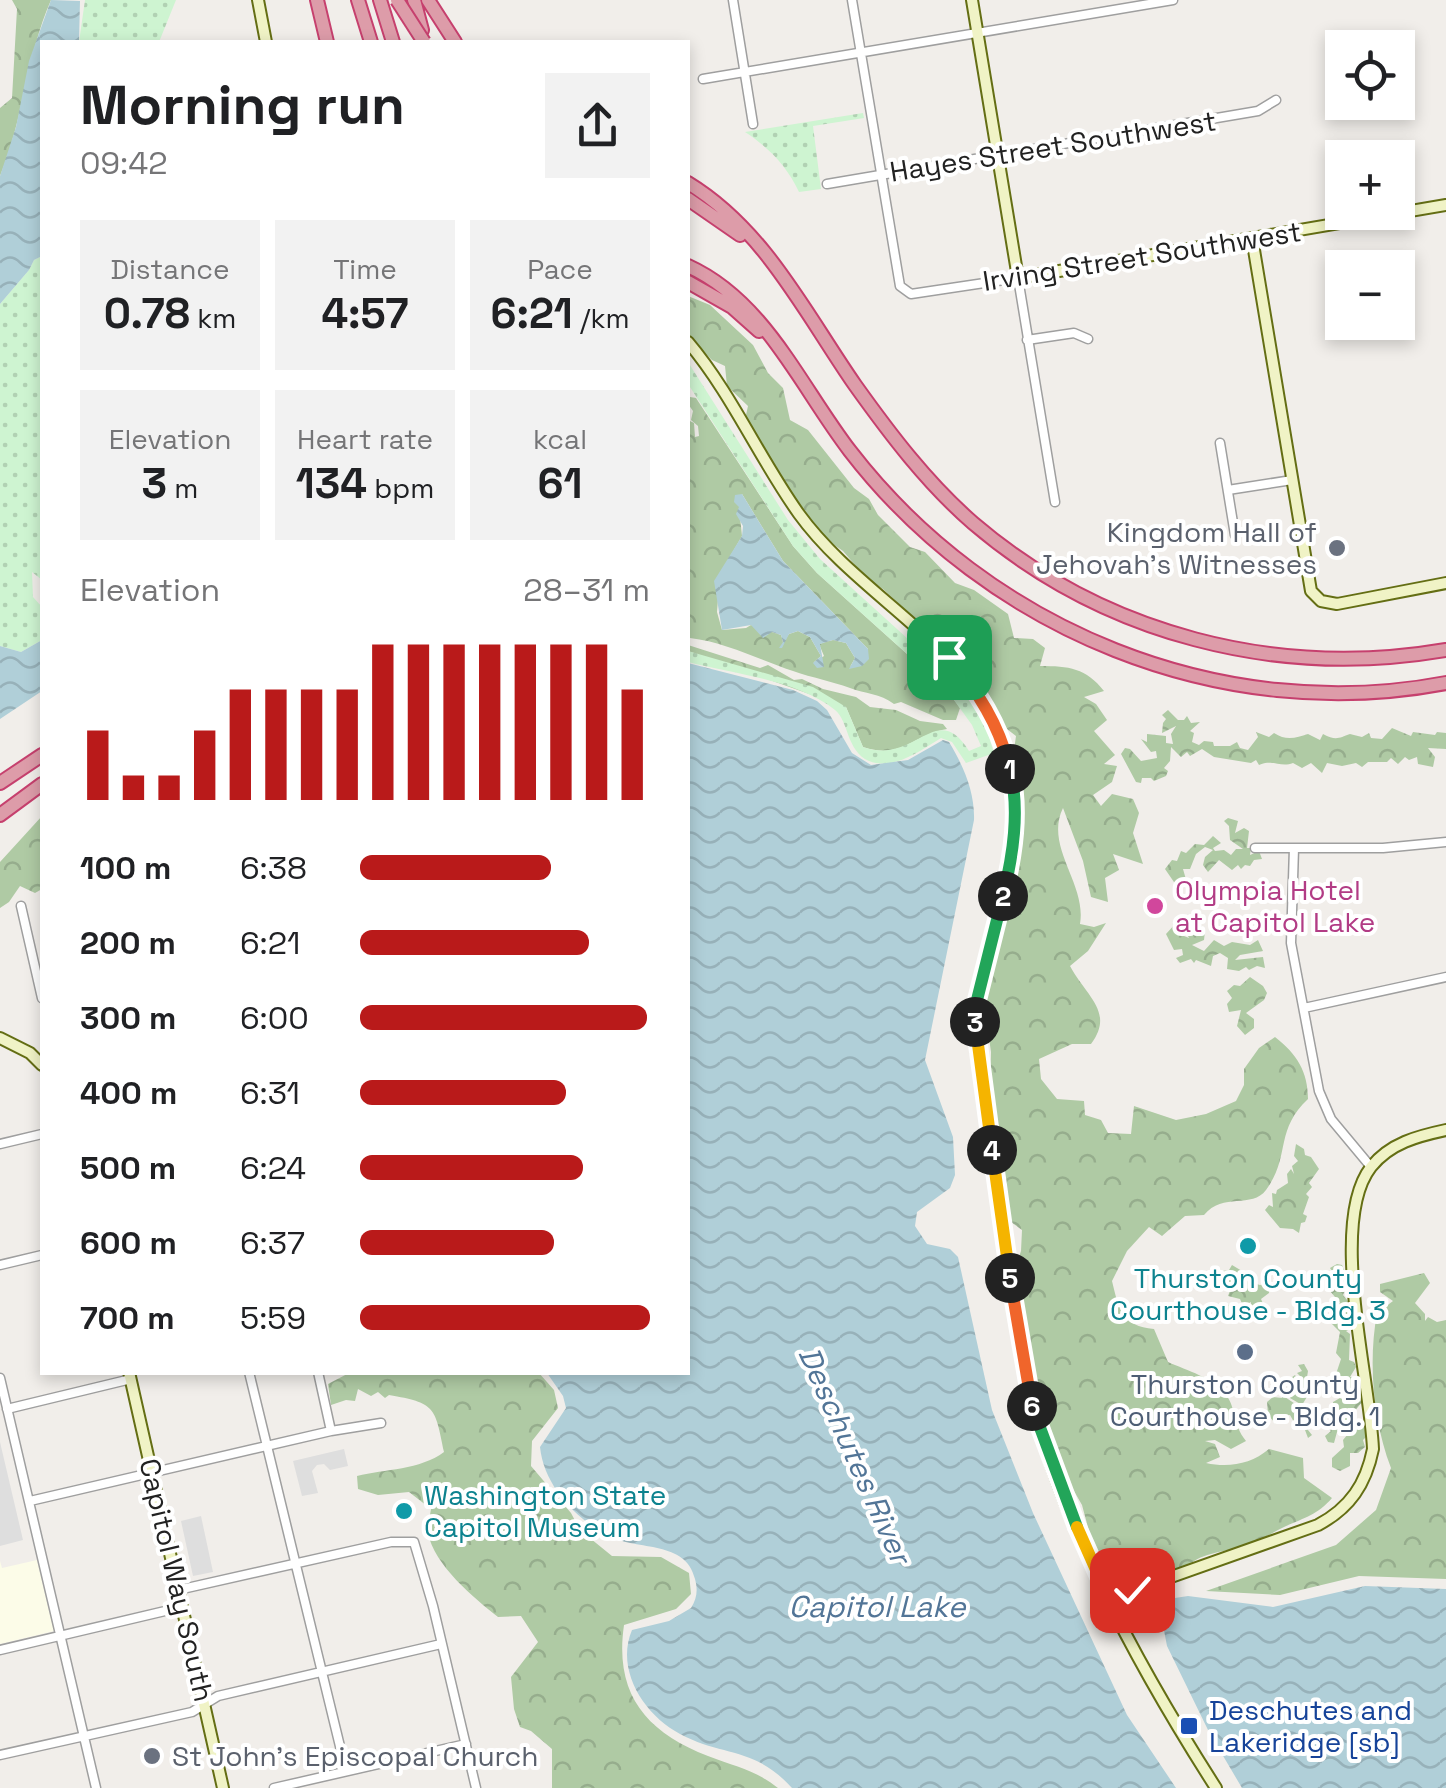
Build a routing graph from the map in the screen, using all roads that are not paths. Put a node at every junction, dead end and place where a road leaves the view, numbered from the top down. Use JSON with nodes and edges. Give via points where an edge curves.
{"nodes":[{"id":1,"x":258,"y":0,"type":"edge"},
{"id":2,"x":318,"y":0,"type":"edge"},
{"id":3,"x":358,"y":0,"type":"edge"},
{"id":4,"x":380,"y":0,"type":"edge"},
{"id":5,"x":397,"y":0,"type":"edge"},
{"id":6,"x":414,"y":0,"type":"edge"},
{"id":7,"x":428,"y":0,"type":"edge"},
{"id":8,"x":733,"y":0,"type":"edge"},
{"id":9,"x":852,"y":0,"type":"edge"},
{"id":10,"x":972,"y":0,"type":"edge"},
{"id":11,"x":1172,"y":0,"type":"edge"},
{"id":12,"x":977,"y":31,"type":"junction"},
{"id":13,"x":423,"y":36,"type":"edge"},
{"id":14,"x":266,"y":40,"type":"edge"},
{"id":15,"x":327,"y":40,"type":"edge"},
{"id":16,"x":370,"y":40,"type":"edge"},
{"id":17,"x":393,"y":40,"type":"edge"},
{"id":18,"x":454,"y":40,"type":"edge"},
{"id":19,"x":861,"y":51,"type":"junction"},
{"id":20,"x":744,"y":71,"type":"junction"},
{"id":21,"x":703,"y":79,"type":"dead end"},
{"id":22,"x":1276,"y":100,"type":"dead end"},
{"id":23,"x":753,"y":124,"type":"dead end"},
{"id":24,"x":997,"y":155,"type":"junction"},
{"id":25,"x":880,"y":174,"type":"junction"},
{"id":26,"x":690,"y":184,"type":"edge"},
{"id":27,"x":827,"y":184,"type":"dead end"},
{"id":28,"x":690,"y":200,"type":"edge"},
{"id":29,"x":1446,"y":205,"type":"edge"},
{"id":30,"x":1252,"y":238,"type":"junction"},
{"id":31,"x":690,"y":267,"type":"edge"},
{"id":32,"x":1018,"y":278,"type":"junction"},
{"id":33,"x":690,"y":283,"type":"edge"},
{"id":34,"x":811,"y":322,"type":"junction"},
{"id":35,"x":1088,"y":339,"type":"dead end"},
{"id":36,"x":1028,"y":340,"type":"junction"},
{"id":37,"x":773,"y":342,"type":"junction"},
{"id":38,"x":690,"y":345,"type":"edge"},
{"id":39,"x":1220,"y":443,"type":"dead end"},
{"id":40,"x":1292,"y":480,"type":"junction"},
{"id":41,"x":1228,"y":490,"type":"junction"},
{"id":42,"x":1055,"y":502,"type":"dead end"},
{"id":43,"x":1235,"y":535,"type":"dead end"},
{"id":44,"x":1446,"y":582,"type":"edge"},
{"id":45,"x":1446,"y":650,"type":"edge"},
{"id":46,"x":1446,"y":683,"type":"edge"},
{"id":47,"x":40,"y":755,"type":"edge"},
{"id":48,"x":0,"y":783,"type":"edge"},
{"id":49,"x":40,"y":785,"type":"edge"},
{"id":50,"x":0,"y":814,"type":"edge"},
{"id":51,"x":1446,"y":842,"type":"edge"},
{"id":52,"x":1255,"y":848,"type":"dead end"},
{"id":53,"x":1294,"y":848,"type":"junction"},
{"id":54,"x":21,"y":906,"type":"dead end"},
{"id":55,"x":1446,"y":977,"type":"edge"},
{"id":56,"x":40,"y":989,"type":"edge"},
{"id":57,"x":1304,"y":1008,"type":"junction"},
{"id":58,"x":0,"y":1038,"type":"edge"},
{"id":59,"x":40,"y":1062,"type":"edge"},
{"id":60,"x":1446,"y":1130,"type":"edge"},
{"id":61,"x":40,"y":1134,"type":"edge"},
{"id":62,"x":0,"y":1144,"type":"edge"},
{"id":63,"x":1372,"y":1167,"type":"junction"},
{"id":64,"x":40,"y":1255,"type":"edge"},
{"id":65,"x":0,"y":1265,"type":"edge"},
{"id":66,"x":250,"y":1375,"type":"edge"},
{"id":67,"x":319,"y":1375,"type":"edge"},
{"id":68,"x":130,"y":1376,"type":"edge"},
{"id":69,"x":0,"y":1378,"type":"edge"},
{"id":70,"x":7,"y":1409,"type":"junction"},
{"id":71,"x":381,"y":1424,"type":"dead end"},
{"id":72,"x":332,"y":1431,"type":"junction"},
{"id":73,"x":266,"y":1446,"type":"junction"},
{"id":74,"x":152,"y":1472,"type":"junction"},
{"id":75,"x":30,"y":1501,"type":"junction"},
{"id":76,"x":296,"y":1564,"type":"junction"},
{"id":77,"x":178,"y":1590,"type":"junction"},
{"id":78,"x":1109,"y":1599,"type":"junction"},
{"id":79,"x":182,"y":1607,"type":"junction"},
{"id":80,"x":60,"y":1636,"type":"junction"},
{"id":81,"x":442,"y":1644,"type":"junction"},
{"id":82,"x":0,"y":1650,"type":"edge"},
{"id":83,"x":323,"y":1672,"type":"junction"},
{"id":84,"x":205,"y":1704,"type":"junction"},
{"id":85,"x":84,"y":1736,"type":"junction"},
{"id":86,"x":466,"y":1744,"type":"junction"},
{"id":87,"x":0,"y":1755,"type":"edge"},
{"id":88,"x":346,"y":1771,"type":"junction"},
{"id":89,"x":96,"y":1788,"type":"edge"},
{"id":90,"x":223,"y":1788,"type":"edge"},
{"id":91,"x":274,"y":1788,"type":"edge"},
{"id":92,"x":476,"y":1788,"type":"edge"},
{"id":93,"x":1216,"y":1788,"type":"edge"}],
"edges":[{"from":1,"to":14,"type":"street"},
{"from":2,"to":15,"type":"highway"},
{"from":3,"to":16,"type":"highway"},
{"from":4,"to":17,"type":"highway"},
{"from":5,"to":13,"type":"highway","bridge":true},
{"from":6,"to":13,"type":"highway"},
{"from":7,"to":18,"type":"highway"},
{"from":8,"to":20,"type":"street"},
{"from":9,"to":19,"type":"street"},
{"from":10,"to":12,"type":"street"},
{"from":11,"to":12,"type":"street"},
{"from":12,"to":19,"type":"street"},
{"from":12,"to":24,"type":"street"},
{"from":19,"to":20,"type":"street"},
{"from":19,"to":25,"type":"street"},
{"from":20,"to":21,"type":"street"},
{"from":20,"to":23,"type":"street"},
{"from":22,"to":24,"type":"street","name":"Hayes Street Southwest","via":[[1258,111]]},
{"from":24,"to":25,"type":"street","name":"Hayes Street Southwest"},
{"from":24,"to":32,"type":"street"},
{"from":25,"to":27,"type":"street","name":"Hayes Street Southwest"},
{"from":25,"to":32,"type":"street","name":"Irving Street Southwest","via":[[900,286],[912,294]]},
{"from":26,"to":34,"type":"highway","via":[[746,230]]},
{"from":28,"to":34,"type":"highway","via":[[739,234]]},
{"from":29,"to":30,"type":"street","name":"Irving Street Southwest"},
{"from":30,"to":32,"type":"street","name":"Irving Street Southwest"},
{"from":30,"to":40,"type":"street"},
{"from":31,"to":37,"type":"highway","via":[[733,294]]},
{"from":32,"to":36,"type":"street"},
{"from":33,"to":37,"type":"highway"},
{"from":34,"to":45,"type":"highway","via":[[948,500],[1008,550],[1075,592],[1164,631],[1260,654],[1360,660]]},
{"from":35,"to":36,"type":"street","via":[[1074,333]]},
{"from":36,"to":42,"type":"street"},
{"from":37,"to":46,"type":"highway","via":[[896,505],[980,578],[1066,629],[1148,663],[1237,685],[1334,692]]},
{"from":38,"to":78,"type":"street","via":[[799,514],[949,657],[985,703],[1006,750],[1014,784],[1013,851],[974,1034],[1028,1390]]},
{"from":39,"to":41,"type":"street"},
{"from":40,"to":41,"type":"street"},
{"from":40,"to":44,"type":"street","via":[[1310,591],[1321,601],[1337,604]]},
{"from":41,"to":43,"type":"street"},
{"from":47,"to":48,"type":"highway"},
{"from":49,"to":50,"type":"highway"},
{"from":51,"to":53,"type":"street"},
{"from":52,"to":53,"type":"street"},
{"from":53,"to":57,"type":"street","via":[[1291,942]]},
{"from":54,"to":56,"type":"street"},
{"from":55,"to":57,"type":"street"},
{"from":57,"to":63,"type":"street","via":[[1324,1106]]},
{"from":58,"to":59,"type":"street"},
{"from":60,"to":63,"type":"street","via":[[1403,1142]]},
{"from":61,"to":62,"type":"street"},
{"from":63,"to":78,"type":"street","via":[[1356,1194],[1351,1226],[1373,1448],[1356,1494],[1318,1525]]},
{"from":64,"to":65,"type":"street"},
{"from":66,"to":73,"type":"street"},
{"from":67,"to":72,"type":"street"},
{"from":68,"to":70,"type":"street"},
{"from":68,"to":74,"type":"street","name":"Capitol Way South"},
{"from":69,"to":70,"type":"street"},
{"from":70,"to":75,"type":"street"},
{"from":71,"to":72,"type":"street"},
{"from":72,"to":73,"type":"street"},
{"from":73,"to":74,"type":"street"},
{"from":73,"to":76,"type":"street"},
{"from":74,"to":75,"type":"street"},
{"from":74,"to":77,"type":"street","name":"Capitol Way South"},
{"from":75,"to":80,"type":"street"},
{"from":76,"to":77,"type":"street"},
{"from":76,"to":81,"type":"street","via":[[409,1540],[418,1548]]},
{"from":76,"to":83,"type":"street"},
{"from":77,"to":79,"type":"street","name":"Capitol Way South"},
{"from":78,"to":93,"type":"street"},
{"from":79,"to":80,"type":"street"},
{"from":79,"to":84,"type":"street","name":"Capitol Way South"},
{"from":80,"to":82,"type":"street"},
{"from":80,"to":85,"type":"street"},
{"from":81,"to":83,"type":"street"},
{"from":81,"to":86,"type":"street"},
{"from":83,"to":84,"type":"street"},
{"from":83,"to":88,"type":"street"},
{"from":84,"to":85,"type":"street"},
{"from":84,"to":90,"type":"street","name":"Capitol Way South"},
{"from":85,"to":87,"type":"street"},
{"from":85,"to":89,"type":"street"},
{"from":86,"to":88,"type":"street"},
{"from":86,"to":92,"type":"street"},
{"from":88,"to":91,"type":"street"}]}
